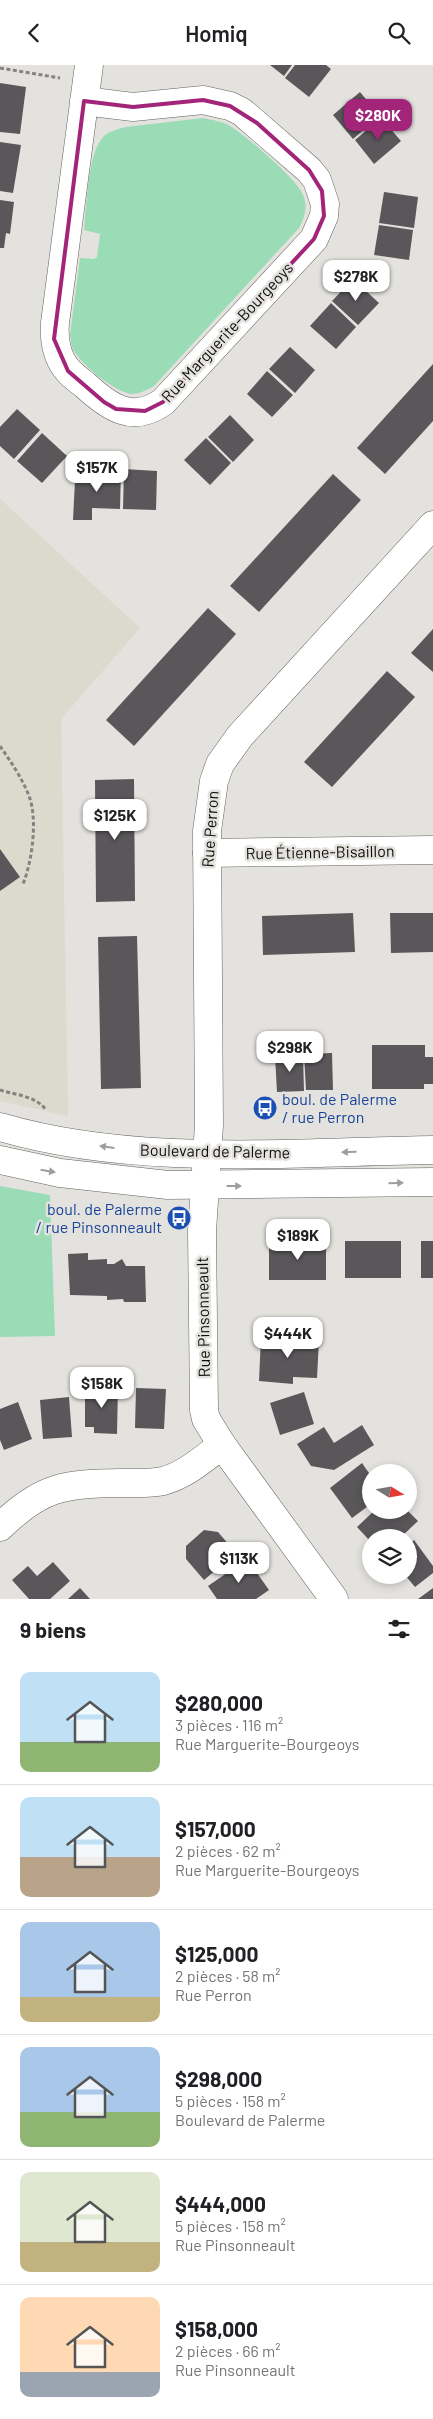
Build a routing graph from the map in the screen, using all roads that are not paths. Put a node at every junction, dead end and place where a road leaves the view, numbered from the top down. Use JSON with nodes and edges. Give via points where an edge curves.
{"nodes":[{"id":1,"x":89,"y":65,"type":"edge"},
{"id":2,"x":84,"y":101,"type":"junction"},
{"id":3,"x":433,"y":525,"type":"edge"},
{"id":4,"x":433,"y":850,"type":"edge"},
{"id":5,"x":207,"y":853,"type":"junction"},
{"id":6,"x":0,"y":1127,"type":"edge"},
{"id":7,"x":433,"y":1150,"type":"edge"},
{"id":8,"x":207,"y":1153,"type":"junction"},
{"id":9,"x":0,"y":1161,"type":"edge"},
{"id":10,"x":433,"y":1182,"type":"edge"},
{"id":11,"x":205,"y":1186,"type":"junction"},
{"id":12,"x":222,"y":1445,"type":"junction"},
{"id":13,"x":0,"y":1527,"type":"edge"},
{"id":14,"x":334,"y":1599,"type":"edge"}],
"edges":[{"from":1,"to":2,"type":"street","name":"Rue Marguerite-Bourgeoys"},
{"from":2,"to":2,"type":"street","name":"Rue Marguerite-Bourgeoys","via":[[54,339],[61,362],[68,371],[104,402],[116,409],[145,411],[163,402],[314,239],[324,216],[324,198],[317,180],[309,171],[256,123],[230,106],[203,100],[133,107]]},
{"from":3,"to":5,"type":"street","name":"Rue Perron","via":[[230,748],[220,764],[209,803]]},
{"from":4,"to":5,"type":"street","name":"Rue Étienne-Bisaillon"},
{"from":5,"to":8,"type":"street","name":"Rue Perron"},
{"from":8,"to":6,"type":"street","name":"Boulevard de Palerme","one_way":true,"via":[[161,1153],[106,1147]]},
{"from":7,"to":8,"type":"street","name":"Boulevard de Palerme","one_way":true},
{"from":8,"to":11,"type":"street","name":"Rue Perron"},
{"from":9,"to":11,"type":"street","name":"Boulevard de Palerme","one_way":true,"via":[[100,1178]]},
{"from":11,"to":10,"type":"street","name":"Boulevard de Palerme","one_way":true},
{"from":11,"to":12,"type":"street","name":"Rue Pinsonneault","via":[[202,1231],[204,1410]]},
{"from":12,"to":13,"type":"street","via":[[189,1469],[163,1481],[78,1483],[59,1487],[20,1508]]},
{"from":12,"to":14,"type":"street","name":"Rue Pinsonneault"}]}
